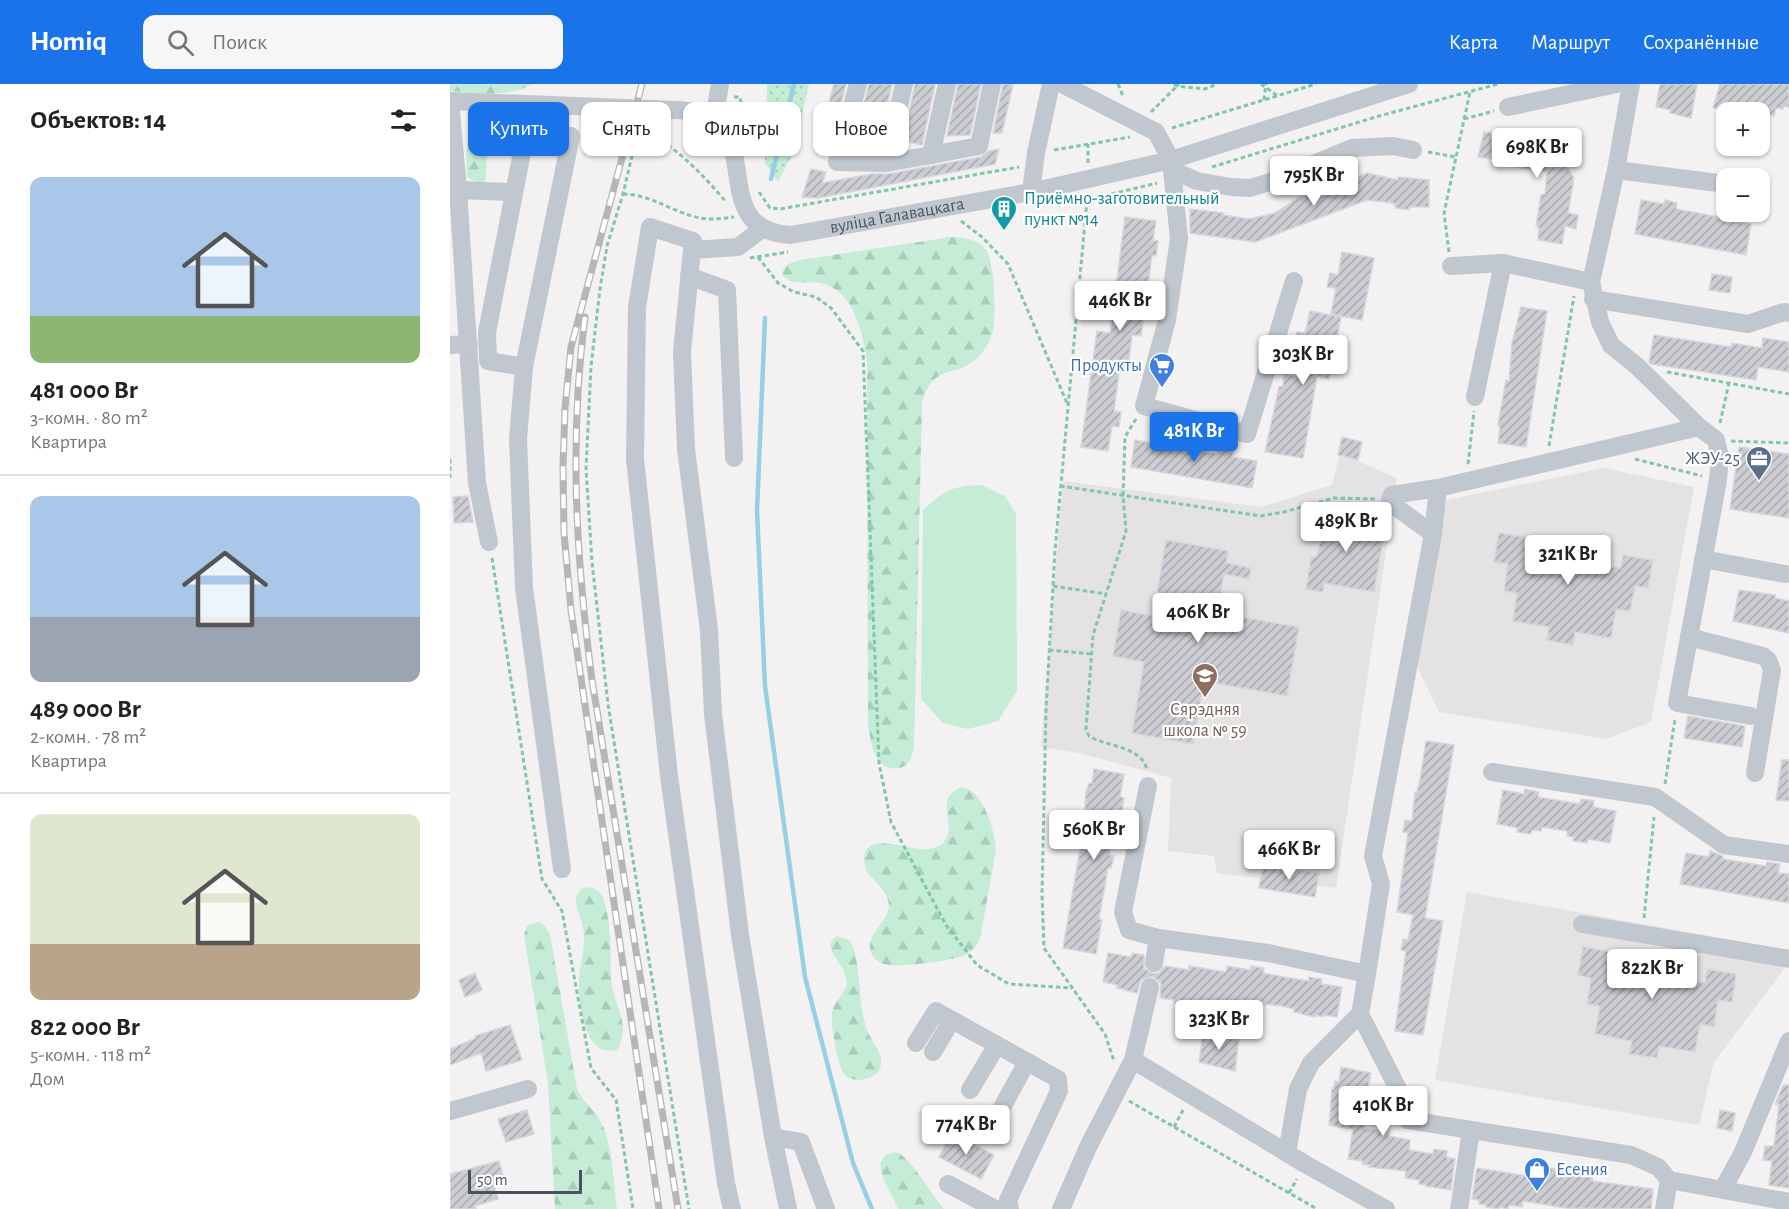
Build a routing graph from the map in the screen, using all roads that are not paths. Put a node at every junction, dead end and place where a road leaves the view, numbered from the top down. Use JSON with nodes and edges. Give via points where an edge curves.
{"nodes":[{"id":1,"x":720,"y":84,"type":"edge"},
{"id":2,"x":858,"y":84,"type":"edge"},
{"id":3,"x":904,"y":84,"type":"edge"},
{"id":4,"x":947,"y":84,"type":"edge"},
{"id":5,"x":992,"y":84,"type":"edge"},
{"id":6,"x":1051,"y":84,"type":"edge"},
{"id":7,"x":1062,"y":84,"type":"edge"},
{"id":8,"x":1617,"y":84,"type":"edge"},
{"id":9,"x":1631,"y":84,"type":"edge"},
{"id":10,"x":1403,"y":85,"type":"edge"},
{"id":11,"x":450,"y":101,"type":"edge"},
{"id":12,"x":717,"y":102,"type":"edge"},
{"id":13,"x":1508,"y":107,"type":"road end"},
{"id":14,"x":683,"y":111,"type":"edge"},
{"id":15,"x":1413,"y":150,"type":"road end"},
{"id":16,"x":931,"y":155,"type":"junction"},
{"id":17,"x":733,"y":156,"type":"edge"},
{"id":18,"x":886,"y":162,"type":"junction"},
{"id":19,"x":1171,"y":165,"type":"junction"},
{"id":20,"x":1616,"y":170,"type":"junction"},
{"id":21,"x":1716,"y":183,"type":"edge"},
{"id":22,"x":458,"y":190,"type":"junction"},
{"id":23,"x":513,"y":192,"type":"junction"},
{"id":24,"x":1031,"y":192,"type":"junction"},
{"id":25,"x":762,"y":229,"type":"junction"},
{"id":26,"x":692,"y":250,"type":"junction"},
{"id":27,"x":1503,"y":263,"type":"junction"},
{"id":28,"x":1451,"y":266,"type":"road end"},
{"id":29,"x":689,"y":276,"type":"junction"},
{"id":30,"x":1294,"y":281,"type":"dead end"},
{"id":31,"x":1587,"y":287,"type":"junction"},
{"id":32,"x":1789,"y":313,"type":"edge"},
{"id":33,"x":469,"y":344,"type":"junction"},
{"id":34,"x":450,"y":345,"type":"edge"},
{"id":35,"x":524,"y":367,"type":"junction"},
{"id":36,"x":1475,"y":397,"type":"road end"},
{"id":37,"x":1699,"y":427,"type":"junction"},
{"id":38,"x":734,"y":458,"type":"dead end"},
{"id":39,"x":1438,"y":488,"type":"junction"},
{"id":40,"x":1433,"y":534,"type":"junction"},
{"id":41,"x":489,"y":542,"type":"dead end"},
{"id":42,"x":1704,"y":559,"type":"junction"},
{"id":43,"x":1785,"y":574,"type":"dead end"},
{"id":44,"x":1689,"y":638,"type":"junction"},
{"id":45,"x":1751,"y":716,"type":"dead end"},
{"id":46,"x":1492,"y":772,"type":"dead end"},
{"id":47,"x":1755,"y":772,"type":"dead end"},
{"id":48,"x":1148,"y":786,"type":"road end"},
{"id":49,"x":1789,"y":854,"type":"edge"},
{"id":50,"x":562,"y":869,"type":"dead end"},
{"id":51,"x":1582,"y":924,"type":"dead end"},
{"id":52,"x":1158,"y":938,"type":"junction"},
{"id":53,"x":1789,"y":959,"type":"edge"},
{"id":54,"x":1154,"y":963,"type":"dead end"},
{"id":55,"x":1367,"y":974,"type":"junction"},
{"id":56,"x":1150,"y":987,"type":"dead end"},
{"id":57,"x":1360,"y":1014,"type":"junction"},
{"id":58,"x":952,"y":1020,"type":"junction"},
{"id":59,"x":1789,"y":1041,"type":"edge"},
{"id":60,"x":916,"y":1044,"type":"dead end"},
{"id":61,"x":997,"y":1045,"type":"junction"},
{"id":62,"x":933,"y":1052,"type":"dead end"},
{"id":63,"x":1133,"y":1060,"type":"junction"},
{"id":64,"x":1027,"y":1062,"type":"junction"},
{"id":65,"x":528,"y":1089,"type":"dead end"},
{"id":66,"x":970,"y":1090,"type":"dead end"},
{"id":67,"x":450,"y":1111,"type":"edge"},
{"id":68,"x":995,"y":1120,"type":"dead end"},
{"id":69,"x":1470,"y":1131,"type":"junction"},
{"id":70,"x":772,"y":1137,"type":"junction"},
{"id":71,"x":1287,"y":1153,"type":"junction"},
{"id":72,"x":1669,"y":1180,"type":"junction"},
{"id":73,"x":948,"y":1184,"type":"dead end"},
{"id":74,"x":1723,"y":1189,"type":"junction"},
{"id":75,"x":1747,"y":1201,"type":"edge"},
{"id":76,"x":1789,"y":1202,"type":"edge"},
{"id":77,"x":732,"y":1209,"type":"edge"},
{"id":78,"x":788,"y":1209,"type":"edge"},
{"id":79,"x":826,"y":1209,"type":"edge"},
{"id":80,"x":995,"y":1209,"type":"edge"},
{"id":81,"x":1010,"y":1209,"type":"edge"},
{"id":82,"x":1061,"y":1209,"type":"edge"},
{"id":83,"x":1386,"y":1209,"type":"edge"},
{"id":84,"x":1459,"y":1209,"type":"edge"},
{"id":85,"x":1664,"y":1209,"type":"edge"}],
"edges":[{"from":1,"to":12,"type":"street"},
{"from":2,"to":18,"type":"street","via":[[837,162]]},
{"from":3,"to":18,"type":"street"},
{"from":4,"to":16,"type":"street"},
{"from":5,"to":16,"type":"street","via":[[979,146]]},
{"from":6,"to":24,"type":"street"},
{"from":7,"to":19,"type":"street","via":[[1156,132]]},
{"from":8,"to":13,"type":"street"},
{"from":9,"to":20,"type":"street"},
{"from":10,"to":19,"type":"street","name":"вуліца Галавацкага"},
{"from":11,"to":14,"type":"street"},
{"from":11,"to":22,"type":"street"},
{"from":15,"to":19,"type":"street","via":[[1393,146],[1352,148],[1250,188],[1197,181]]},
{"from":16,"to":18,"type":"street"},
{"from":17,"to":25,"type":"street","via":[[745,207]]},
{"from":19,"to":24,"type":"street","name":"вуліца Галавацкага"},
{"from":19,"to":30,"type":"street","via":[[1179,239],[1167,320],[1144,406],[1247,434]]},
{"from":20,"to":21,"type":"street"},
{"from":20,"to":31,"type":"street"},
{"from":22,"to":23,"type":"street"},
{"from":22,"to":33,"type":"street"},
{"from":23,"to":35,"type":"street","via":[[487,332],[488,362]]},
{"from":23,"to":35,"type":"street","via":[[525,136],[571,136]]},
{"from":24,"to":25,"type":"street","name":"вуліца Галавацкага","via":[[791,236]]},
{"from":25,"to":26,"type":"street","via":[[738,247]]},
{"from":26,"to":29,"type":"street"},
{"from":26,"to":77,"type":"street","via":[[693,241],[650,227],[637,307],[635,459],[669,776]]},
{"from":27,"to":28,"type":"street"},
{"from":27,"to":31,"type":"street"},
{"from":27,"to":36,"type":"street"},
{"from":29,"to":38,"type":"street","via":[[727,290]]},
{"from":29,"to":70,"type":"street","via":[[682,352],[686,449],[740,935]]},
{"from":31,"to":32,"type":"street","via":[[1748,324]]},
{"from":31,"to":37,"type":"street","via":[[1611,345]]},
{"from":33,"to":34,"type":"street"},
{"from":33,"to":41,"type":"street","via":[[477,483]]},
{"from":35,"to":50,"type":"street","via":[[518,438],[524,588]]},
{"from":37,"to":39,"type":"street"},
{"from":37,"to":42,"type":"street","via":[[1716,440],[1720,457]]},
{"from":39,"to":40,"type":"street"},
{"from":39,"to":40,"type":"street","via":[[1396,494],[1390,499]]},
{"from":40,"to":55,"type":"street","via":[[1373,856],[1381,884]]},
{"from":42,"to":43,"type":"street"},
{"from":42,"to":44,"type":"street"},
{"from":44,"to":45,"type":"street","via":[[1677,703]]},
{"from":44,"to":47,"type":"street","via":[[1763,656],[1771,665]]},
{"from":46,"to":49,"type":"street","via":[[1659,800],[1724,844]]},
{"from":48,"to":52,"type":"street","via":[[1123,912],[1129,930]]},
{"from":51,"to":53,"type":"street"},
{"from":52,"to":54,"type":"street"},
{"from":52,"to":55,"type":"street","via":[[1268,953]]},
{"from":55,"to":57,"type":"street"},
{"from":56,"to":63,"type":"street"},
{"from":57,"to":69,"type":"street","via":[[1398,1089],[1408,1120]]},
{"from":57,"to":71,"type":"street","via":[[1311,1064],[1298,1089]]},
{"from":58,"to":60,"type":"street","via":[[936,1011]]},
{"from":58,"to":61,"type":"street"},
{"from":58,"to":62,"type":"street"},
{"from":59,"to":74,"type":"street","via":[[1743,1152]]},
{"from":61,"to":64,"type":"street"},
{"from":61,"to":66,"type":"street"},
{"from":63,"to":71,"type":"street"},
{"from":63,"to":82,"type":"street","via":[[1088,1146]]},
{"from":64,"to":68,"type":"street"},
{"from":64,"to":81,"type":"street","via":[[1058,1079],[1059,1091],[1014,1184],[1008,1200]]},
{"from":65,"to":67,"type":"street"},
{"from":69,"to":72,"type":"street","via":[[1631,1155],[1658,1167]]},
{"from":69,"to":84,"type":"street"},
{"from":70,"to":78,"type":"street"},
{"from":70,"to":79,"type":"street","via":[[801,1142]]},
{"from":71,"to":83,"type":"street"},
{"from":72,"to":74,"type":"street"},
{"from":72,"to":85,"type":"street"},
{"from":73,"to":80,"type":"street"},
{"from":74,"to":75,"type":"street"},
{"from":75,"to":76,"type":"street"}]}
